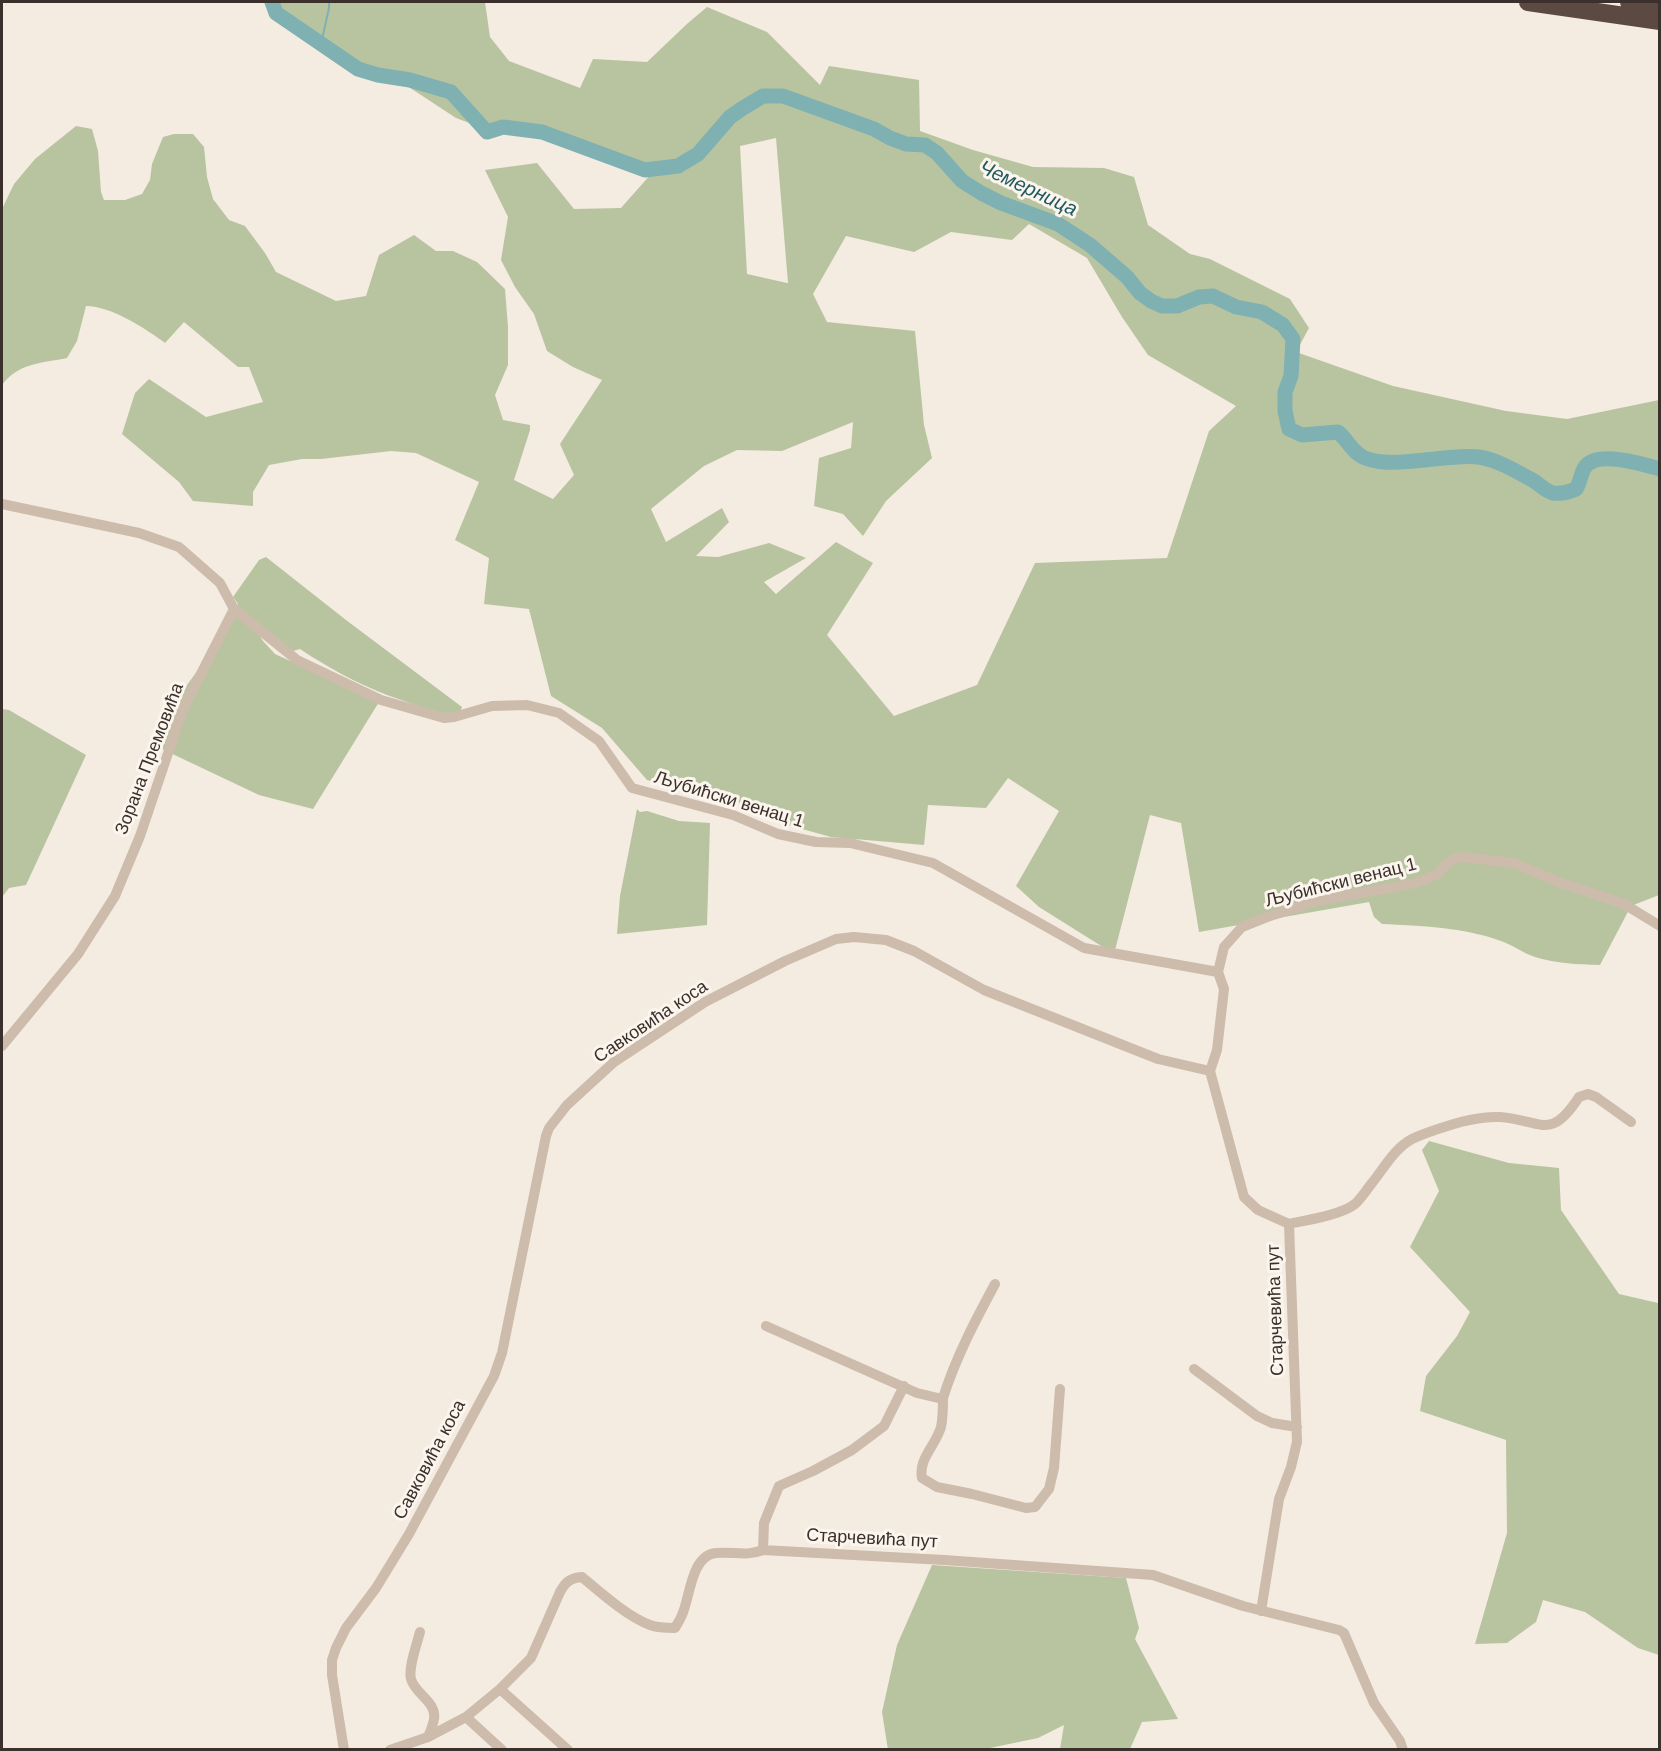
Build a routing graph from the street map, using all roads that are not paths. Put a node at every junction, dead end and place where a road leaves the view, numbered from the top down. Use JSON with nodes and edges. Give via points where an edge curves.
{"nodes":[{"id":1,"x":1528,"y":2,"type":"edge"},
{"id":2,"x":1629,"y":2,"type":"edge"},
{"id":3,"x":1659,"y":6,"type":"edge"},
{"id":4,"x":1659,"y":21,"type":"edge"},
{"id":5,"x":2,"y":504,"type":"edge"},
{"id":6,"x":234,"y":609,"type":"junction"},
{"id":7,"x":1659,"y":926,"type":"edge"},
{"id":8,"x":1218,"y":972,"type":"junction"},
{"id":9,"x":2,"y":1046,"type":"edge"},
{"id":10,"x":1210,"y":1071,"type":"junction"},
{"id":11,"x":1630,"y":1122,"type":"dead end"},
{"id":12,"x":1289,"y":1224,"type":"junction"},
{"id":13,"x":995,"y":1284,"type":"dead end"},
{"id":14,"x":766,"y":1326,"type":"dead end"},
{"id":15,"x":1194,"y":1369,"type":"dead end"},
{"id":16,"x":904,"y":1386,"type":"junction"},
{"id":17,"x":1060,"y":1389,"type":"dead end"},
{"id":18,"x":943,"y":1398,"type":"junction"},
{"id":19,"x":1297,"y":1428,"type":"junction"},
{"id":20,"x":763,"y":1550,"type":"junction"},
{"id":21,"x":1262,"y":1611,"type":"junction"},
{"id":22,"x":420,"y":1632,"type":"dead end"},
{"id":23,"x":500,"y":1689,"type":"junction"},
{"id":24,"x":466,"y":1717,"type":"junction"},
{"id":25,"x":428,"y":1737,"type":"junction"},
{"id":26,"x":344,"y":1749,"type":"edge"},
{"id":27,"x":390,"y":1749,"type":"edge"},
{"id":28,"x":502,"y":1749,"type":"edge"},
{"id":29,"x":568,"y":1749,"type":"edge"},
{"id":30,"x":1403,"y":1749,"type":"edge"}],
"edges":[{"from":1,"to":4,"type":"highway"},
{"from":2,"to":3,"type":"highway"},
{"from":5,"to":6,"type":"street","via":[[139,533],[179,547],[220,583]]},
{"from":6,"to":8,"type":"street","name":"Љубићски венац 1","via":[[297,660],[381,700],[444,718],[492,706],[527,705],[559,713],[599,741],[632,788],[734,815],[778,834],[816,842],[850,843],[933,863],[1084,948]]},
{"from":6,"to":9,"type":"street","name":"Зорана Премовића","via":[[183,709],[115,896],[78,954]]},
{"from":7,"to":8,"type":"street","name":"Љубићски венац 1","via":[[1624,904],[1514,863],[1463,857],[1416,883],[1317,901],[1242,927],[1224,947]]},
{"from":8,"to":10,"type":"street","name":"Љубићски венац 1","via":[[1224,989],[1217,1050]]},
{"from":10,"to":12,"type":"street","via":[[1244,1197],[1258,1210]]},
{"from":10,"to":26,"type":"street","name":"Савковића коса","via":[[1158,1059],[984,990],[886,940],[855,937],[836,939],[745,981],[705,1002],[614,1062],[567,1105],[549,1128],[494,1376],[409,1534],[336,1648],[332,1675]]},
{"from":11,"to":12,"type":"street","name":"Старчевића пут","via":[[1588,1094],[1579,1097],[1560,1121],[1551,1124],[1484,1117],[1440,1128],[1400,1148],[1354,1204],[1332,1215]]},
{"from":12,"to":19,"type":"street","name":"Старчевића пут"},
{"from":13,"to":18,"type":"street","via":[[965,1340]]},
{"from":14,"to":16,"type":"street"},
{"from":15,"to":19,"type":"street","via":[[1257,1416]]},
{"from":16,"to":18,"type":"street"},
{"from":16,"to":20,"type":"street","via":[[884,1426],[852,1450],[779,1486],[764,1522]]},
{"from":17,"to":18,"type":"street","via":[[1049,1489],[1035,1507],[1026,1508],[937,1487],[922,1478],[922,1464],[940,1428]]},
{"from":19,"to":21,"type":"street","name":"Старчевића пут","via":[[1291,1467],[1279,1499]]},
{"from":20,"to":21,"type":"street","name":"Старчевића пут","via":[[1154,1575]]},
{"from":20,"to":23,"type":"street","name":"Старчевића пут","via":[[705,1557],[697,1568],[675,1628],[650,1625],[582,1577],[572,1578],[564,1584],[531,1658]]},
{"from":21,"to":30,"type":"street","name":"Старчевића пут","via":[[1344,1633],[1374,1703]]},
{"from":22,"to":25,"type":"street","via":[[410,1672],[411,1681],[434,1714]]},
{"from":23,"to":24,"type":"street","name":"Старчевића пут"},
{"from":23,"to":29,"type":"street"},
{"from":24,"to":25,"type":"street","name":"Старчевића пут"},
{"from":24,"to":28,"type":"street"},
{"from":25,"to":27,"type":"street","name":"Старчевића пут"}]}
